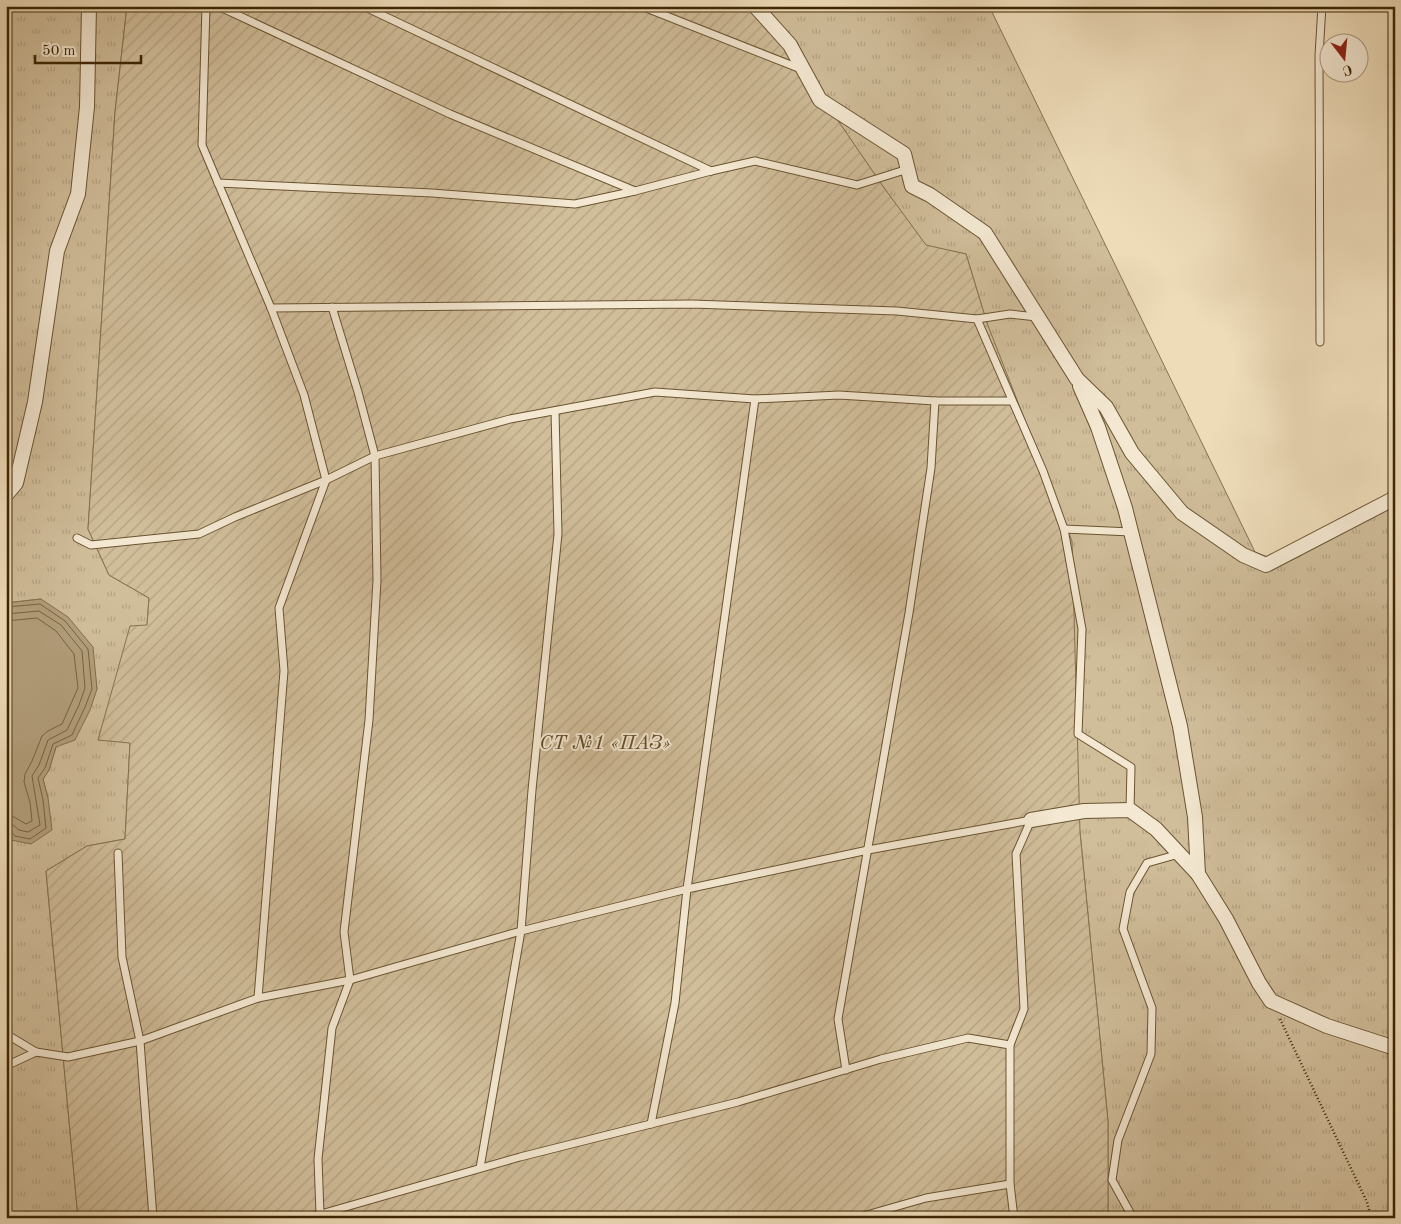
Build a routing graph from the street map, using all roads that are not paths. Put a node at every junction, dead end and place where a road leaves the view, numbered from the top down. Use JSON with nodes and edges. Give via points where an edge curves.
{"nodes":[{"id":1,"x":89,"y":6,"type":"edge"},
{"id":2,"x":206,"y":6,"type":"edge"},
{"id":3,"x":218,"y":6,"type":"edge"},
{"id":4,"x":363,"y":6,"type":"edge"},
{"id":5,"x":641,"y":6,"type":"edge"},
{"id":6,"x":755,"y":6,"type":"edge"},
{"id":7,"x":1322,"y":6,"type":"edge"},
{"id":8,"x":804,"y":70,"type":"junction"},
{"id":9,"x":908,"y":169,"type":"junction"},
{"id":10,"x":711,"y":171,"type":"junction"},
{"id":11,"x":218,"y":183,"type":"junction"},
{"id":12,"x":635,"y":191,"type":"junction"},
{"id":13,"x":332,"y":307,"type":"junction"},
{"id":14,"x":272,"y":308,"type":"junction"},
{"id":15,"x":1037,"y":317,"type":"junction"},
{"id":16,"x":977,"y":319,"type":"junction"},
{"id":17,"x":1320,"y":342,"type":"dead end"},
{"id":18,"x":1076,"y":379,"type":"junction"},
{"id":19,"x":755,"y":399,"type":"junction"},
{"id":20,"x":934,"y":401,"type":"junction"},
{"id":21,"x":1012,"y":401,"type":"junction"},
{"id":22,"x":555,"y":410,"type":"junction"},
{"id":23,"x":375,"y":456,"type":"junction"},
{"id":24,"x":326,"y":480,"type":"junction"},
{"id":25,"x":6,"y":495,"type":"edge"},
{"id":26,"x":1395,"y":498,"type":"edge"},
{"id":27,"x":1064,"y":529,"type":"junction"},
{"id":28,"x":1131,"y":532,"type":"junction"},
{"id":29,"x":77,"y":538,"type":"dead end"},
{"id":30,"x":1130,"y":810,"type":"junction"},
{"id":31,"x":1031,"y":820,"type":"junction"},
{"id":32,"x":868,"y":850,"type":"junction"},
{"id":33,"x":118,"y":853,"type":"dead end"},
{"id":34,"x":1179,"y":854,"type":"junction"},
{"id":35,"x":1198,"y":874,"type":"junction"},
{"id":36,"x":687,"y":889,"type":"junction"},
{"id":37,"x":521,"y":931,"type":"junction"},
{"id":38,"x":350,"y":980,"type":"junction"},
{"id":39,"x":258,"y":998,"type":"junction"},
{"id":40,"x":6,"y":1034,"type":"edge"},
{"id":41,"x":140,"y":1042,"type":"junction"},
{"id":42,"x":1010,"y":1045,"type":"junction"},
{"id":43,"x":1395,"y":1048,"type":"edge"},
{"id":44,"x":36,"y":1052,"type":"junction"},
{"id":45,"x":6,"y":1066,"type":"edge"},
{"id":46,"x":846,"y":1070,"type":"junction"},
{"id":47,"x":651,"y":1124,"type":"junction"},
{"id":48,"x":480,"y":1168,"type":"junction"},
{"id":49,"x":1010,"y":1184,"type":"junction"},
{"id":50,"x":320,"y":1214,"type":"junction"},
{"id":51,"x":153,"y":1218,"type":"edge"},
{"id":52,"x":307,"y":1218,"type":"edge"},
{"id":53,"x":856,"y":1218,"type":"edge"},
{"id":54,"x":1014,"y":1218,"type":"edge"},
{"id":55,"x":1133,"y":1218,"type":"edge"}],
"edges":[{"from":1,"to":25,"type":"street","via":[[87,107],[78,194],[57,251],[35,402],[16,483]]},
{"from":2,"to":11,"type":"lane","via":[[202,146]]},
{"from":3,"to":12,"type":"lane","via":[[450,114]]},
{"from":4,"to":10,"type":"lane"},
{"from":5,"to":8,"type":"lane"},
{"from":6,"to":8,"type":"street","via":[[790,45]]},
{"from":7,"to":17,"type":"lane","via":[[1319,55]]},
{"from":8,"to":9,"type":"street","via":[[820,100],[904,154]]},
{"from":9,"to":10,"type":"lane","via":[[857,185],[755,161]]},
{"from":9,"to":15,"type":"street","via":[[912,186],[985,233]]},
{"from":10,"to":12,"type":"lane"},
{"from":11,"to":12,"type":"lane","via":[[432,193],[575,204]]},
{"from":11,"to":14,"type":"lane"},
{"from":13,"to":14,"type":"lane"},
{"from":13,"to":16,"type":"lane","via":[[692,304],[898,311]]},
{"from":13,"to":23,"type":"lane"},
{"from":14,"to":24,"type":"lane","via":[[304,395]]},
{"from":15,"to":16,"type":"lane","via":[[1010,314]]},
{"from":15,"to":18,"type":"street"},
{"from":16,"to":21,"type":"lane"},
{"from":18,"to":26,"type":"street","via":[[1106,408],[1132,453],[1182,513],[1243,555],[1266,565]]},
{"from":18,"to":28,"type":"street","via":[[1098,427]]},
{"from":19,"to":20,"type":"lane","via":[[839,395]]},
{"from":19,"to":22,"type":"lane","via":[[655,392]]},
{"from":19,"to":36,"type":"lane"},
{"from":20,"to":21,"type":"lane"},
{"from":20,"to":32,"type":"lane","via":[[931,468]]},
{"from":21,"to":27,"type":"lane"},
{"from":22,"to":23,"type":"lane"},
{"from":22,"to":37,"type":"lane","via":[[558,534]]},
{"from":23,"to":24,"type":"lane"},
{"from":23,"to":38,"type":"lane","via":[[377,580],[369,720],[344,932]]},
{"from":24,"to":29,"type":"lane","via":[[199,534],[91,545]]},
{"from":24,"to":39,"type":"lane","via":[[279,608],[284,671]]},
{"from":27,"to":28,"type":"lane"},
{"from":27,"to":30,"type":"lane","via":[[1082,629],[1078,734],[1131,767]]},
{"from":28,"to":35,"type":"street","via":[[1180,726],[1194,817]]},
{"from":30,"to":31,"type":"street","via":[[1084,811]]},
{"from":30,"to":34,"type":"street","via":[[1156,829]]},
{"from":31,"to":32,"type":"lane"},
{"from":31,"to":42,"type":"lane","via":[[1016,854],[1024,1009]]},
{"from":32,"to":36,"type":"lane"},
{"from":32,"to":46,"type":"lane","via":[[838,1019]]},
{"from":33,"to":41,"type":"lane","via":[[122,957]]},
{"from":34,"to":35,"type":"street"},
{"from":34,"to":55,"type":"lane","via":[[1147,863],[1130,892],[1123,929],[1152,1008],[1151,1054],[1118,1140],[1112,1180]]},
{"from":35,"to":43,"type":"street","via":[[1271,1001],[1327,1026]]},
{"from":36,"to":37,"type":"lane"},
{"from":36,"to":47,"type":"lane","via":[[674,1003]]},
{"from":37,"to":38,"type":"lane"},
{"from":37,"to":48,"type":"lane"},
{"from":38,"to":39,"type":"lane"},
{"from":38,"to":50,"type":"lane","via":[[332,1028],[318,1158]]},
{"from":39,"to":41,"type":"lane"},
{"from":40,"to":44,"type":"lane"},
{"from":41,"to":44,"type":"lane","via":[[68,1057]]},
{"from":41,"to":51,"type":"lane"},
{"from":42,"to":46,"type":"lane","via":[[968,1038]]},
{"from":42,"to":49,"type":"lane"},
{"from":44,"to":45,"type":"lane"},
{"from":46,"to":47,"type":"lane"},
{"from":47,"to":48,"type":"lane"},
{"from":48,"to":50,"type":"lane"},
{"from":49,"to":53,"type":"lane","via":[[926,1198]]},
{"from":49,"to":54,"type":"lane"},
{"from":50,"to":52,"type":"lane"}]}
